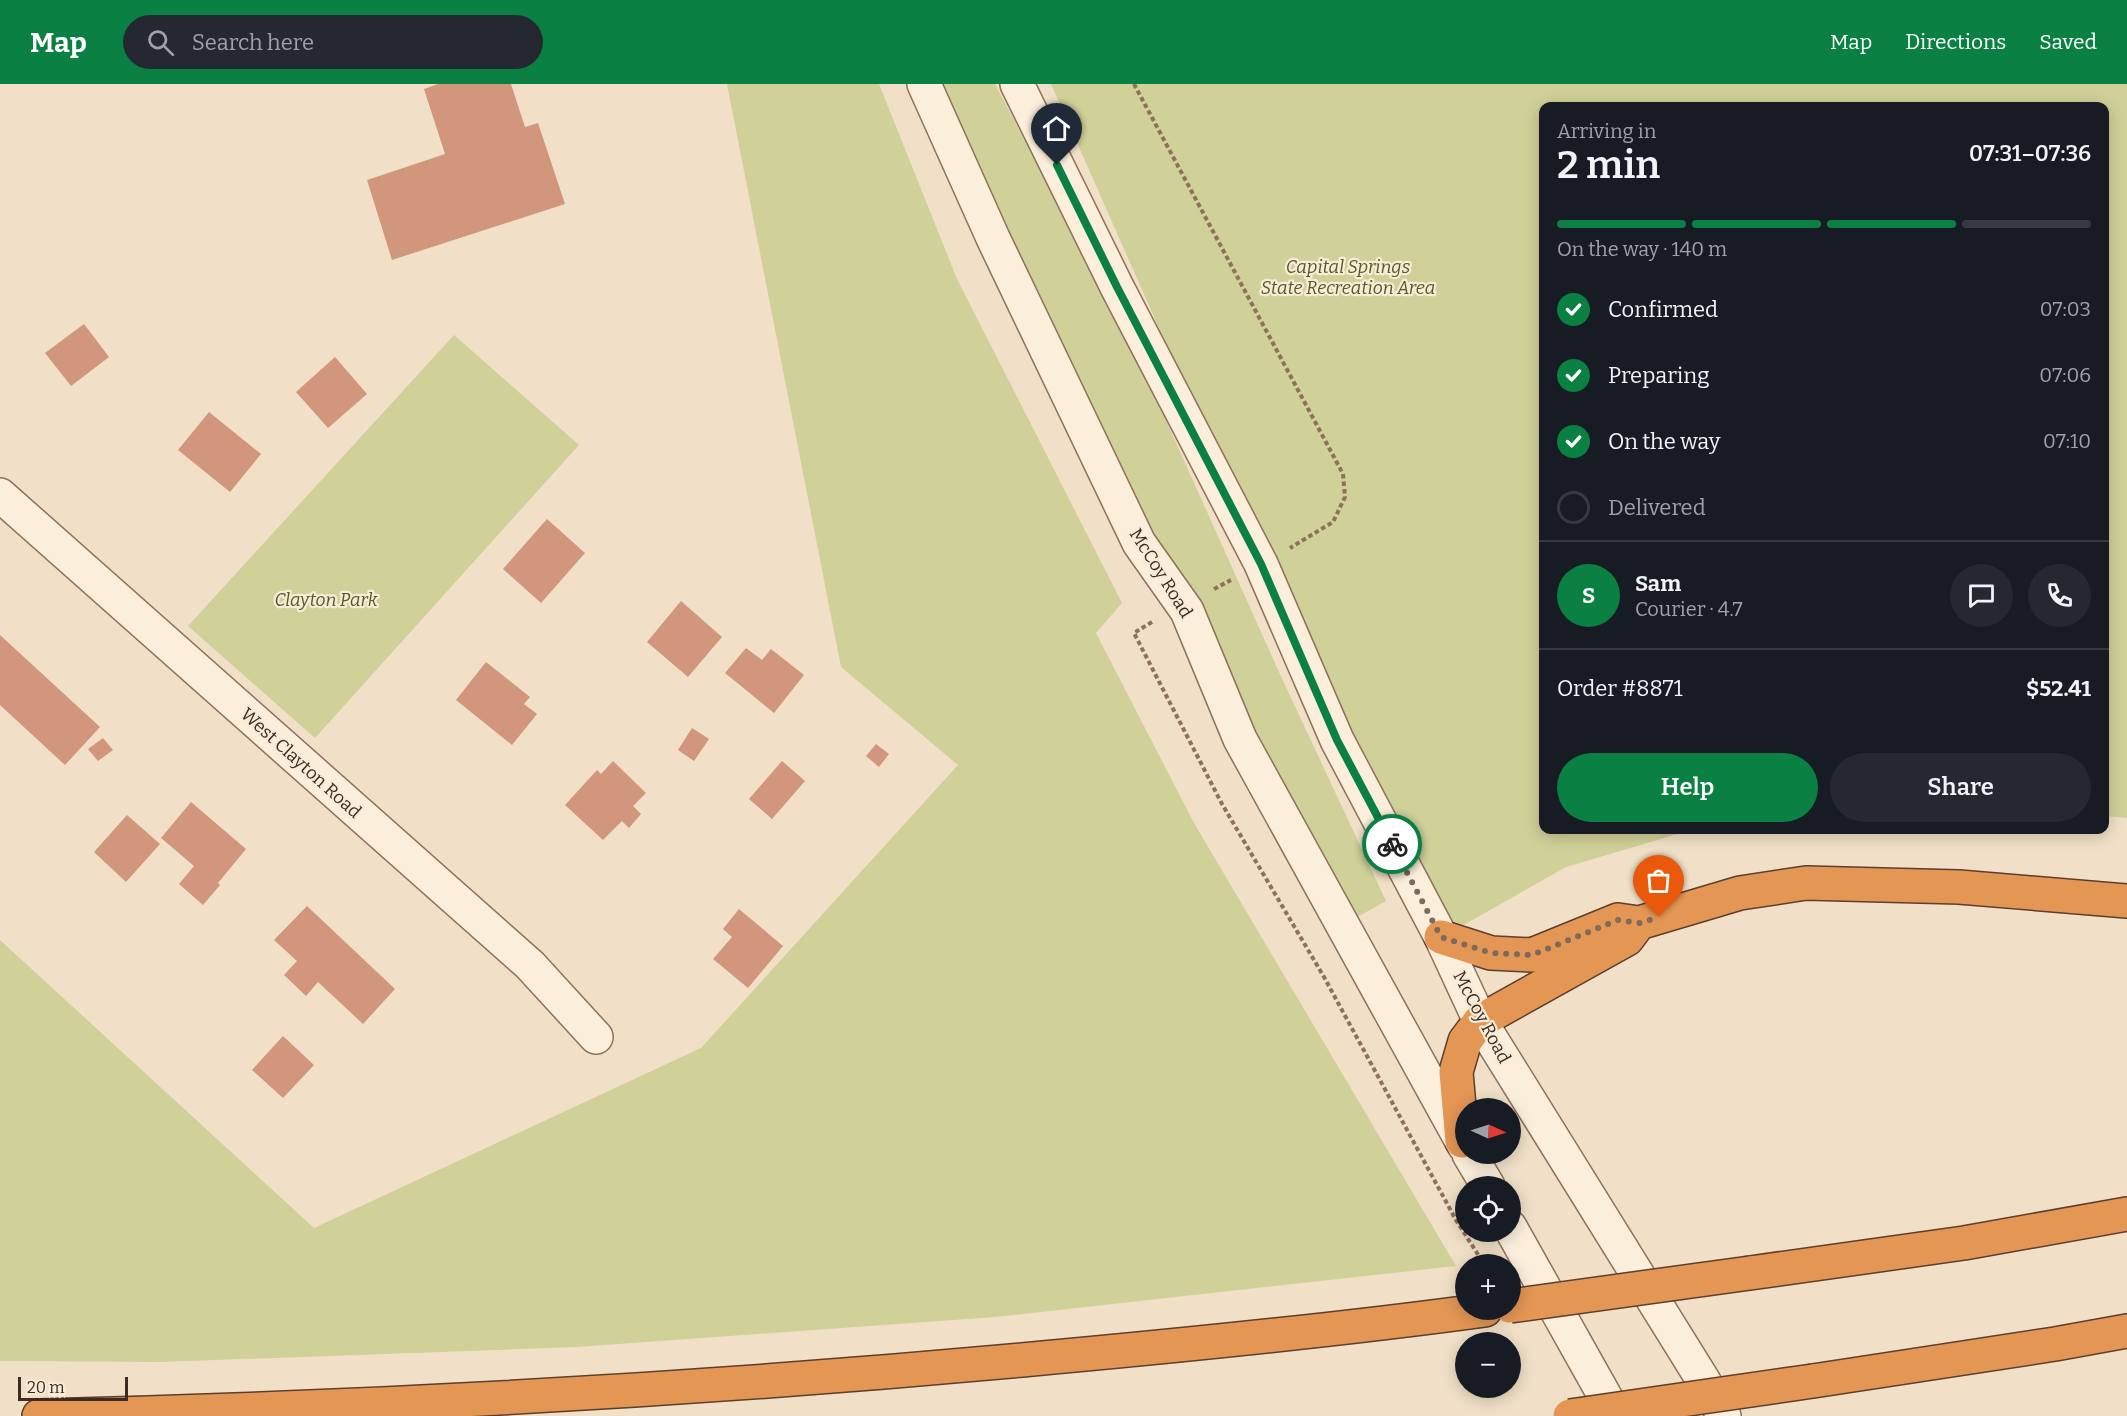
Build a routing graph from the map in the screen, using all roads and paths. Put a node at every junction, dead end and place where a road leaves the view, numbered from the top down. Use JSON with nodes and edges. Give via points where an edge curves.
{"nodes":[{"id":1,"x":924,"y":84,"type":"edge"},
{"id":2,"x":1017,"y":84,"type":"edge"},
{"id":3,"x":0,"y":495,"type":"edge"},
{"id":4,"x":2127,"y":901,"type":"edge"},
{"id":5,"x":1640,"y":923,"type":"junction"},
{"id":6,"x":1441,"y":937,"type":"junction"},
{"id":7,"x":1480,"y":1022,"type":"junction"},
{"id":8,"x":597,"y":1037,"type":"dead end"},
{"id":9,"x":1459,"y":1098,"type":"edge"},
{"id":10,"x":1455,"y":1127,"type":"edge"},
{"id":11,"x":2127,"y":1214,"type":"edge"},
{"id":12,"x":1518,"y":1242,"type":"edge"},
{"id":13,"x":1521,"y":1304,"type":"edge"},
{"id":14,"x":1455,"y":1314,"type":"edge"},
{"id":15,"x":2127,"y":1331,"type":"edge"},
{"id":16,"x":39,"y":1416,"type":"edge"},
{"id":17,"x":1570,"y":1416,"type":"edge"},
{"id":18,"x":1616,"y":1416,"type":"edge"},
{"id":19,"x":1724,"y":1416,"type":"edge"}],
"edges":[{"from":1,"to":10,"type":"street","name":"McCoy Road","via":[[1139,543],[1187,611],[1240,739]]},
{"from":2,"to":6,"type":"street","name":"McCoy Road","via":[[1261,564],[1337,740]]},
{"from":3,"to":8,"type":"street","name":"West Clayton Road","via":[[521,957]]},
{"from":4,"to":5,"type":"highway","via":[[1959,887],[1806,883],[1740,893]]},
{"from":5,"to":6,"type":"highway","via":[[1618,920],[1532,955],[1491,953]]},
{"from":5,"to":7,"type":"highway","via":[[1627,939]]},
{"from":6,"to":7,"type":"street","name":"McCoy Road"},
{"from":7,"to":9,"type":"highway","via":[[1465,1041],[1456,1072]]},
{"from":7,"to":19,"type":"street","name":"McCoy Road"},
{"from":11,"to":13,"type":"highway","bridge":true,"via":[[1964,1243]]},
{"from":12,"to":18,"type":"street"},
{"from":14,"to":16,"type":"highway","via":[[848,1376],[638,1391],[235,1411]]},
{"from":15,"to":17,"type":"highway","bridge":true}]}
